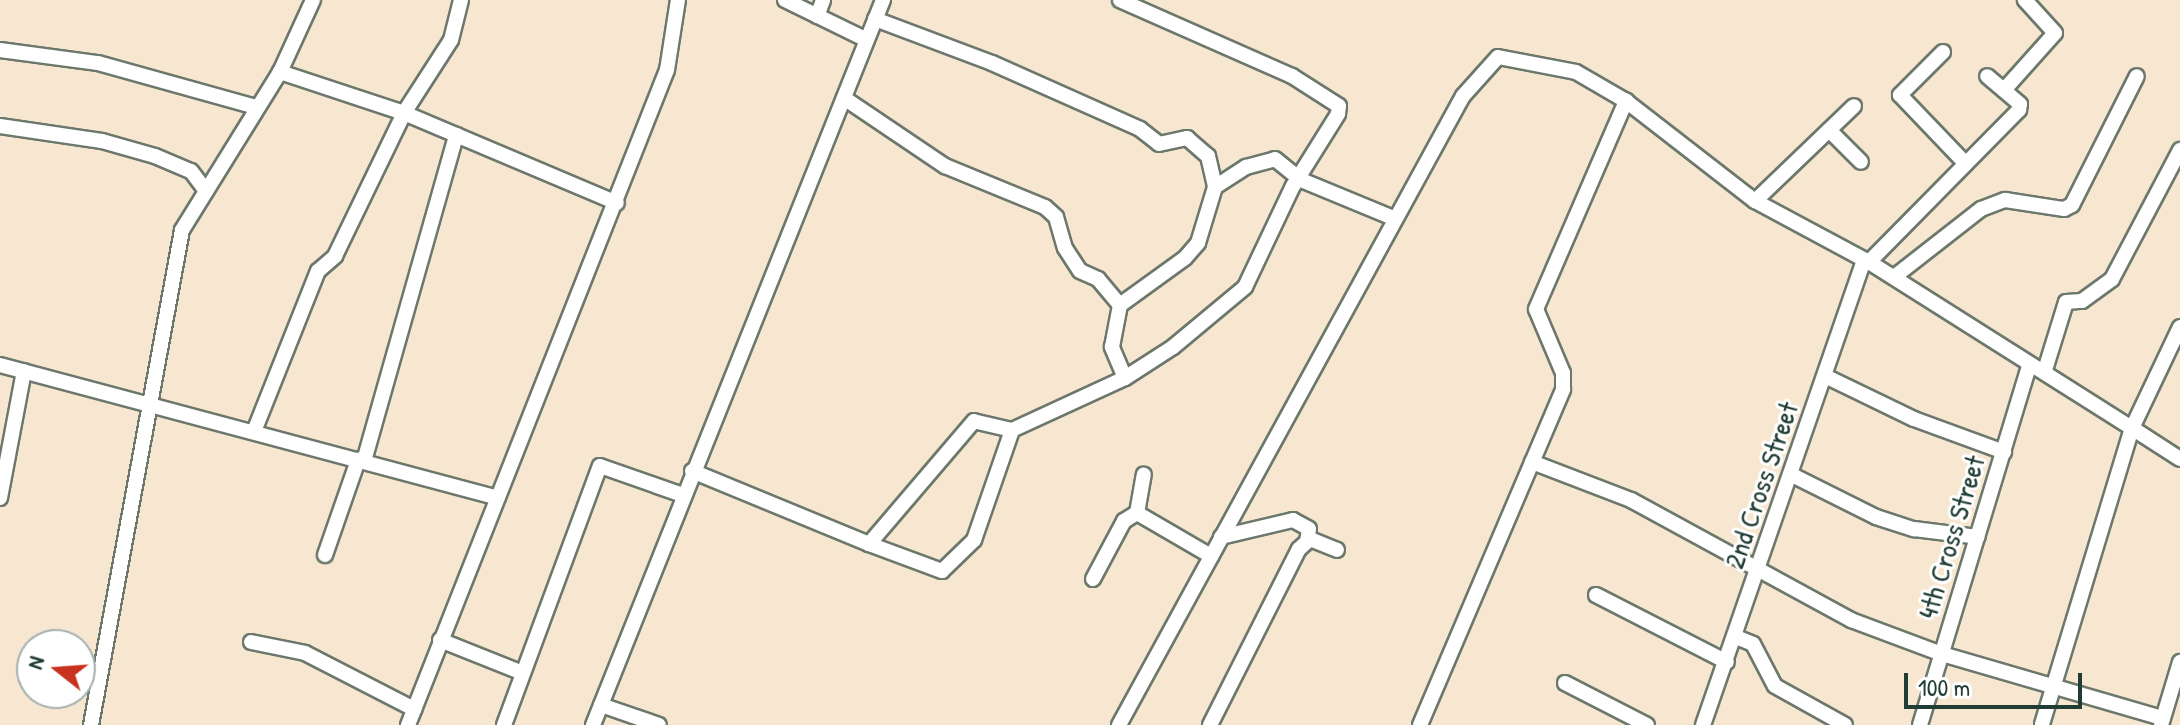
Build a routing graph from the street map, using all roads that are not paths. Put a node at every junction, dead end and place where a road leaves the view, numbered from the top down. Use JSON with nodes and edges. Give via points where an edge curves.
{"nodes":[{"id":1,"x":312,"y":0,"type":"edge"},
{"id":2,"x":461,"y":0,"type":"edge"},
{"id":3,"x":678,"y":0,"type":"edge"},
{"id":4,"x":785,"y":0,"type":"edge"},
{"id":5,"x":823,"y":0,"type":"edge"},
{"id":6,"x":883,"y":0,"type":"edge"},
{"id":7,"x":1120,"y":0,"type":"edge"},
{"id":8,"x":2025,"y":0,"type":"edge"},
{"id":9,"x":817,"y":16,"type":"junction"},
{"id":10,"x":875,"y":19,"type":"junction"},
{"id":11,"x":867,"y":40,"type":"junction"},
{"id":12,"x":0,"y":50,"type":"edge"},
{"id":13,"x":1943,"y":52,"type":"dead end"},
{"id":14,"x":280,"y":72,"type":"junction"},
{"id":15,"x":1987,"y":76,"type":"dead end"},
{"id":16,"x":2137,"y":76,"type":"dead end"},
{"id":17,"x":2004,"y":90,"type":"junction"},
{"id":18,"x":844,"y":98,"type":"junction"},
{"id":19,"x":1626,"y":101,"type":"junction"},
{"id":20,"x":1854,"y":106,"type":"dead end"},
{"id":21,"x":256,"y":107,"type":"junction"},
{"id":22,"x":404,"y":113,"type":"junction"},
{"id":23,"x":0,"y":126,"type":"edge"},
{"id":24,"x":1829,"y":130,"type":"junction"},
{"id":25,"x":456,"y":135,"type":"junction"},
{"id":26,"x":2180,"y":150,"type":"edge"},
{"id":27,"x":1861,"y":162,"type":"dead end"},
{"id":28,"x":1966,"y":164,"type":"junction"},
{"id":29,"x":1301,"y":180,"type":"junction"},
{"id":30,"x":1215,"y":187,"type":"junction"},
{"id":31,"x":206,"y":191,"type":"junction"},
{"id":32,"x":1755,"y":201,"type":"junction"},
{"id":33,"x":617,"y":203,"type":"junction"},
{"id":34,"x":1393,"y":218,"type":"junction"},
{"id":35,"x":1867,"y":261,"type":"junction"},
{"id":36,"x":1894,"y":277,"type":"junction"},
{"id":37,"x":1120,"y":305,"type":"junction"},
{"id":38,"x":2180,"y":327,"type":"edge"},
{"id":39,"x":2030,"y":364,"type":"junction"},
{"id":40,"x":0,"y":365,"type":"edge"},
{"id":41,"x":2045,"y":370,"type":"junction"},
{"id":42,"x":24,"y":371,"type":"junction"},
{"id":43,"x":1825,"y":376,"type":"junction"},
{"id":44,"x":1125,"y":378,"type":"junction"},
{"id":45,"x":152,"y":405,"type":"junction"},
{"id":46,"x":2132,"y":428,"type":"junction"},
{"id":47,"x":255,"y":429,"type":"junction"},
{"id":48,"x":1012,"y":430,"type":"junction"},
{"id":49,"x":2004,"y":452,"type":"junction"},
{"id":50,"x":2180,"y":459,"type":"edge"},
{"id":51,"x":361,"y":460,"type":"junction"},
{"id":52,"x":1532,"y":462,"type":"junction"},
{"id":53,"x":692,"y":471,"type":"junction"},
{"id":54,"x":1144,"y":475,"type":"dead end"},
{"id":55,"x":1792,"y":475,"type":"junction"},
{"id":56,"x":683,"y":495,"type":"junction"},
{"id":57,"x":0,"y":498,"type":"edge"},
{"id":58,"x":498,"y":498,"type":"junction"},
{"id":59,"x":1137,"y":513,"type":"junction"},
{"id":60,"x":1221,"y":537,"type":"junction"},
{"id":61,"x":1978,"y":537,"type":"junction"},
{"id":62,"x":1307,"y":541,"type":"junction"},
{"id":63,"x":869,"y":544,"type":"junction"},
{"id":64,"x":1337,"y":550,"type":"dead end"},
{"id":65,"x":325,"y":555,"type":"dead end"},
{"id":66,"x":1211,"y":556,"type":"junction"},
{"id":67,"x":1759,"y":570,"type":"junction"},
{"id":68,"x":1093,"y":579,"type":"dead end"},
{"id":69,"x":1596,"y":595,"type":"dead end"},
{"id":70,"x":1736,"y":637,"type":"junction"},
{"id":71,"x":440,"y":640,"type":"junction"},
{"id":72,"x":251,"y":642,"type":"dead end"},
{"id":73,"x":1942,"y":654,"type":"junction"},
{"id":74,"x":1727,"y":662,"type":"junction"},
{"id":75,"x":2180,"y":662,"type":"edge"},
{"id":76,"x":523,"y":673,"type":"junction"},
{"id":77,"x":1565,"y":683,"type":"dead end"},
{"id":78,"x":2053,"y":688,"type":"junction"},
{"id":79,"x":601,"y":705,"type":"junction"},
{"id":80,"x":414,"y":709,"type":"junction"},
{"id":81,"x":2162,"y":721,"type":"edge"},
{"id":82,"x":91,"y":725,"type":"edge"},
{"id":83,"x":408,"y":725,"type":"edge"},
{"id":84,"x":504,"y":725,"type":"edge"},
{"id":85,"x":593,"y":725,"type":"edge"},
{"id":86,"x":659,"y":725,"type":"edge"},
{"id":87,"x":1119,"y":725,"type":"edge"},
{"id":88,"x":1210,"y":725,"type":"edge"},
{"id":89,"x":1420,"y":725,"type":"edge"},
{"id":90,"x":1647,"y":725,"type":"edge"},
{"id":91,"x":1703,"y":725,"type":"edge"},
{"id":92,"x":1845,"y":725,"type":"edge"},
{"id":93,"x":1920,"y":725,"type":"edge"},
{"id":94,"x":2042,"y":725,"type":"edge"}],
"edges":[{"from":1,"to":14,"type":"street"},
{"from":2,"to":22,"type":"street","via":[[451,40]]},
{"from":3,"to":33,"type":"street","via":[[667,70]]},
{"from":4,"to":9,"type":"street"},
{"from":5,"to":9,"type":"street"},
{"from":6,"to":10,"type":"street"},
{"from":7,"to":29,"type":"street","via":[[1292,76],[1339,106]]},
{"from":8,"to":17,"type":"street","via":[[2055,33]]},
{"from":9,"to":11,"type":"street"},
{"from":10,"to":11,"type":"street"},
{"from":10,"to":30,"type":"street","via":[[992,63],[1140,129],[1159,144],[1187,138],[1208,156]]},
{"from":11,"to":18,"type":"street"},
{"from":12,"to":21,"type":"street","via":[[98,63]]},
{"from":13,"to":28,"type":"street","via":[[1900,95]]},
{"from":14,"to":21,"type":"street"},
{"from":14,"to":22,"type":"street"},
{"from":15,"to":17,"type":"street"},
{"from":16,"to":36,"type":"street","via":[[2072,205],[2064,209],[2005,200],[1981,209]]},
{"from":17,"to":28,"type":"street","via":[[2019,110]]},
{"from":18,"to":37,"type":"street","via":[[945,166],[1045,207],[1056,217],[1065,248],[1080,271],[1098,279]]},
{"from":18,"to":53,"type":"street"},
{"from":19,"to":32,"type":"street"},
{"from":19,"to":34,"type":"street","via":[[1576,72],[1498,57],[1463,96]]},
{"from":19,"to":52,"type":"street","via":[[1536,309],[1563,373],[1563,389]]},
{"from":20,"to":24,"type":"street"},
{"from":21,"to":31,"type":"street"},
{"from":22,"to":25,"type":"street"},
{"from":22,"to":47,"type":"street","via":[[335,256],[318,271]]},
{"from":23,"to":31,"type":"street","via":[[102,141],[155,156],[191,171]]},
{"from":24,"to":27,"type":"street"},
{"from":24,"to":32,"type":"street"},
{"from":25,"to":33,"type":"street"},
{"from":25,"to":51,"type":"street"},
{"from":26,"to":41,"type":"street","via":[[2112,279],[2082,301],[2066,302]]},
{"from":28,"to":35,"type":"street"},
{"from":29,"to":30,"type":"street","via":[[1275,159],[1246,167]]},
{"from":29,"to":34,"type":"street"},
{"from":29,"to":44,"type":"street","via":[[1293,186],[1245,287],[1173,347]]},
{"from":30,"to":37,"type":"street","via":[[1198,243]]},
{"from":31,"to":45,"type":"street","via":[[182,230]]},
{"from":32,"to":35,"type":"street"},
{"from":33,"to":58,"type":"street"},
{"from":34,"to":60,"type":"street"},
{"from":35,"to":36,"type":"street"},
{"from":35,"to":43,"type":"street","name":"2nd Cross Street"},
{"from":36,"to":39,"type":"street"},
{"from":37,"to":44,"type":"street","via":[[1112,347]]},
{"from":38,"to":46,"type":"street"},
{"from":39,"to":41,"type":"street"},
{"from":39,"to":49,"type":"street","name":"4th Cross Street"},
{"from":40,"to":42,"type":"street"},
{"from":41,"to":46,"type":"street"},
{"from":42,"to":45,"type":"street"},
{"from":42,"to":57,"type":"street"},
{"from":43,"to":49,"type":"street","via":[[1914,419]]},
{"from":43,"to":55,"type":"street","name":"2nd Cross Street"},
{"from":44,"to":48,"type":"street"},
{"from":45,"to":47,"type":"street"},
{"from":45,"to":82,"type":"street"},
{"from":46,"to":50,"type":"street"},
{"from":46,"to":78,"type":"street"},
{"from":47,"to":51,"type":"street"},
{"from":48,"to":63,"type":"street","via":[[974,421]]},
{"from":48,"to":63,"type":"street","via":[[974,540],[942,571]]},
{"from":49,"to":61,"type":"street","name":"4th Cross Street"},
{"from":51,"to":58,"type":"street"},
{"from":51,"to":65,"type":"street"},
{"from":52,"to":67,"type":"street","via":[[1631,500]]},
{"from":52,"to":89,"type":"street"},
{"from":53,"to":56,"type":"street"},
{"from":53,"to":63,"type":"street"},
{"from":54,"to":59,"type":"street"},
{"from":55,"to":61,"type":"street","via":[[1876,517],[1914,529]]},
{"from":55,"to":67,"type":"street","name":"2nd Cross Street"},
{"from":56,"to":76,"type":"street","via":[[600,466]]},
{"from":56,"to":79,"type":"street"},
{"from":58,"to":71,"type":"street"},
{"from":59,"to":66,"type":"street"},
{"from":59,"to":68,"type":"street","via":[[1124,521]]},
{"from":60,"to":62,"type":"street","via":[[1293,520],[1309,529]]},
{"from":60,"to":66,"type":"street"},
{"from":61,"to":73,"type":"street","name":"4th Cross Street"},
{"from":62,"to":64,"type":"street"},
{"from":62,"to":88,"type":"street"},
{"from":66,"to":87,"type":"street"},
{"from":67,"to":70,"type":"street","name":"2nd Cross Street"},
{"from":67,"to":73,"type":"street","via":[[1851,620]]},
{"from":69,"to":74,"type":"street"},
{"from":70,"to":74,"type":"street","name":"2nd Cross Street"},
{"from":70,"to":92,"type":"street","via":[[1753,644],[1775,686]]},
{"from":71,"to":76,"type":"street"},
{"from":71,"to":80,"type":"street"},
{"from":72,"to":80,"type":"street","via":[[305,653]]},
{"from":73,"to":78,"type":"street"},
{"from":73,"to":93,"type":"street","name":"4th Cross Street"},
{"from":74,"to":91,"type":"street","name":"2nd Cross Street"},
{"from":75,"to":81,"type":"street"},
{"from":76,"to":84,"type":"street"},
{"from":77,"to":90,"type":"street"},
{"from":78,"to":81,"type":"street"},
{"from":78,"to":94,"type":"street"},
{"from":79,"to":85,"type":"street"},
{"from":79,"to":86,"type":"street"},
{"from":80,"to":83,"type":"street"}]}
